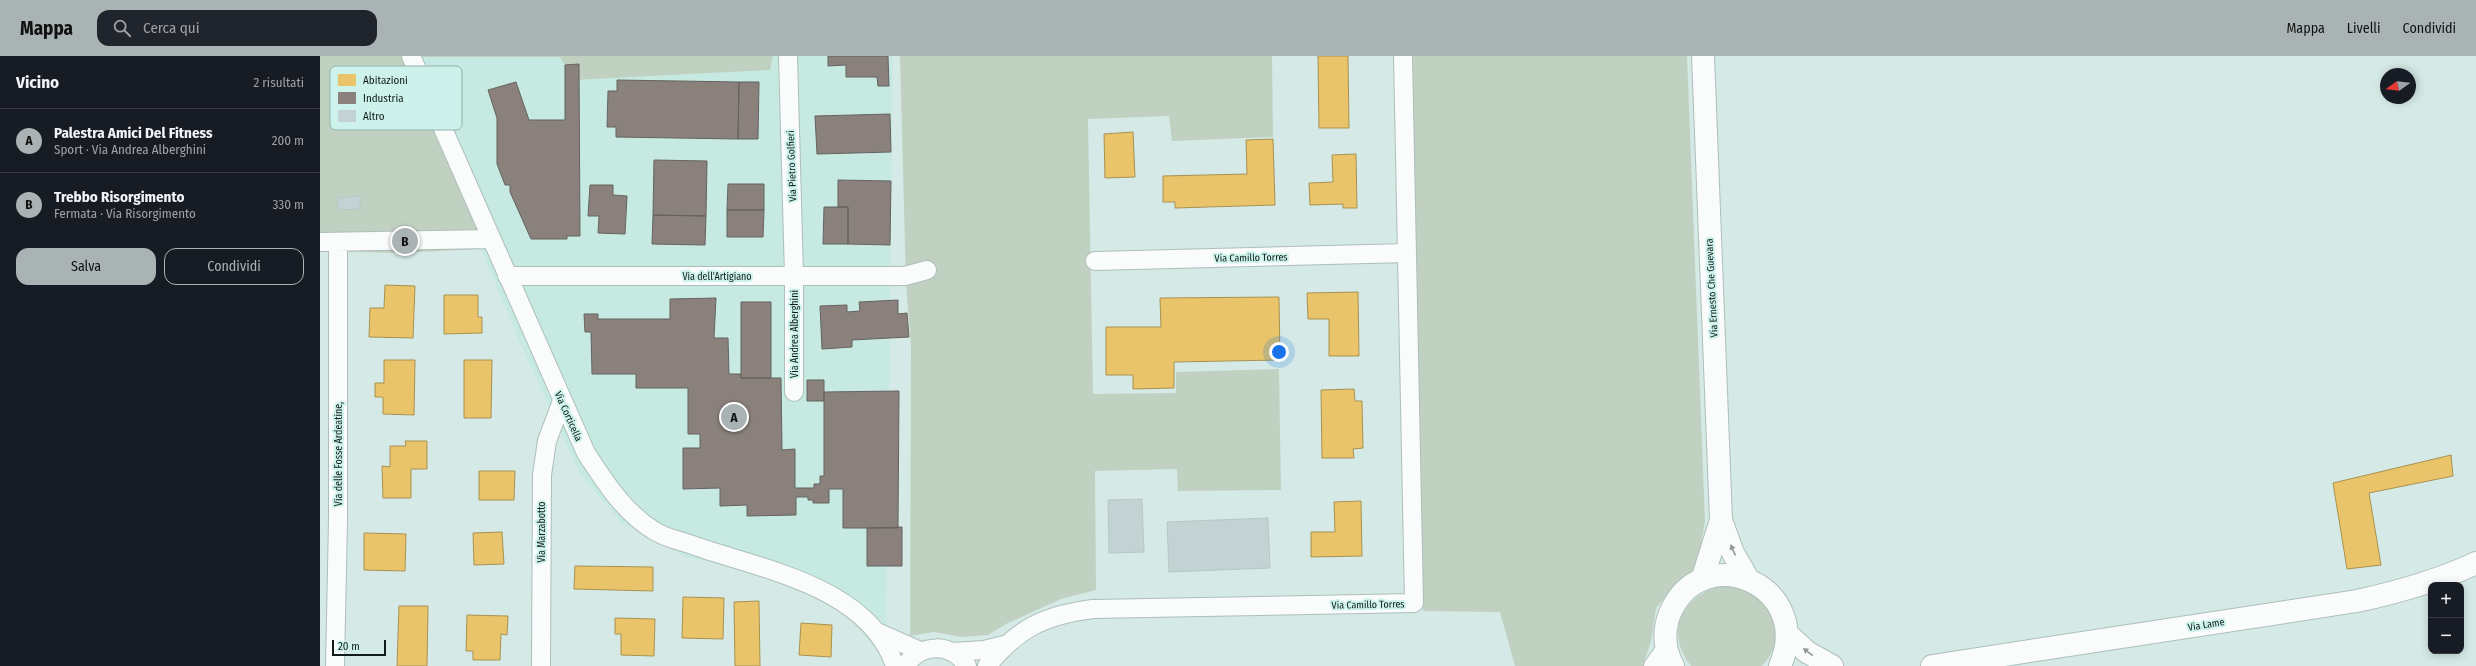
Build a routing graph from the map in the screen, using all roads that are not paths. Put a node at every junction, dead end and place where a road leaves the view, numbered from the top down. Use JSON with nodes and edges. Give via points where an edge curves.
{"nodes":[{"id":1,"x":411,"y":56,"type":"edge"},
{"id":2,"x":788,"y":56,"type":"edge"},
{"id":3,"x":1403,"y":56,"type":"edge"},
{"id":4,"x":1703,"y":56,"type":"edge"},
{"id":5,"x":415,"y":66,"type":"edge"},
{"id":6,"x":443,"y":130,"type":"edge"},
{"id":7,"x":490,"y":239,"type":"junction"},
{"id":8,"x":320,"y":242,"type":"edge"},
{"id":9,"x":338,"y":242,"type":"junction"},
{"id":10,"x":1407,"y":253,"type":"junction"},
{"id":11,"x":1095,"y":261,"type":"dead end"},
{"id":12,"x":927,"y":270,"type":"dead end"},
{"id":13,"x":507,"y":276,"type":"junction"},
{"id":14,"x":794,"y":276,"type":"junction"},
{"id":15,"x":794,"y":392,"type":"dead end"},
{"id":16,"x":562,"y":401,"type":"junction"},
{"id":17,"x":1721,"y":520,"type":"junction"},
{"id":18,"x":2476,"y":564,"type":"edge"},
{"id":19,"x":1748,"y":579,"type":"junction"},
{"id":20,"x":1702,"y":580,"type":"junction"},
{"id":21,"x":877,"y":632,"type":"junction"},
{"id":22,"x":1788,"y":634,"type":"junction"},
{"id":23,"x":1004,"y":645,"type":"junction"},
{"id":24,"x":920,"y":651,"type":"junction"},
{"id":25,"x":952,"y":652,"type":"junction"},
{"id":26,"x":1670,"y":657,"type":"edge"},
{"id":27,"x":335,"y":666,"type":"edge"},
{"id":28,"x":541,"y":666,"type":"edge"},
{"id":29,"x":895,"y":666,"type":"edge"},
{"id":30,"x":904,"y":666,"type":"edge"},
{"id":31,"x":967,"y":666,"type":"edge"},
{"id":32,"x":987,"y":666,"type":"edge"},
{"id":33,"x":1653,"y":666,"type":"edge"},
{"id":34,"x":1780,"y":666,"type":"edge"},
{"id":35,"x":1832,"y":666,"type":"edge"},
{"id":36,"x":1932,"y":666,"type":"edge"}],
"edges":[{"from":1,"to":5,"type":"street","name":"Via Corticella"},
{"from":2,"to":14,"type":"street","name":"Via Pietro Golfieri"},
{"from":3,"to":10,"type":"street","name":"Via Camillo Torres"},
{"from":4,"to":17,"type":"street","name":"Via Ernesto Che Guevara"},
{"from":6,"to":7,"type":"street","name":"Via Corticella"},
{"from":7,"to":9,"type":"street"},
{"from":7,"to":13,"type":"street","name":"Via Corticella"},
{"from":8,"to":9,"type":"street"},
{"from":9,"to":27,"type":"street","name":"Via delle Fosse Ardeatine,"},
{"from":10,"to":11,"type":"street","name":"Via Camillo Torres"},
{"from":10,"to":23,"type":"street","name":"Via Camillo Torres","via":[[1414,603],[1093,608],[1056,615],[1034,624]]},
{"from":12,"to":14,"type":"street","name":"Via dell'Artigiano","via":[[904,276]]},
{"from":13,"to":14,"type":"street","name":"Via dell'Artigiano"},
{"from":13,"to":16,"type":"street","name":"Via Corticella"},
{"from":14,"to":15,"type":"street","name":"Via Andrea Alberghini"},
{"from":16,"to":21,"type":"street","name":"Via Corticella","via":[[586,453],[610,490],[630,512],[654,531],[791,577],[836,597]]},
{"from":16,"to":28,"type":"street","name":"Via Marzabotto","via":[[547,442],[542,475]]},
{"from":19,"to":17,"type":"street","name":"Via Ernesto Che Guevara","one_way":true,"via":[[1733,553]]},
{"from":17,"to":20,"type":"street","name":"Via Ernesto Che Guevara"},
{"from":18,"to":36,"type":"street","name":"Via Lame","via":[[2403,590],[2357,601]]},
{"from":19,"to":20,"type":"street","via":[[1728,575]]},
{"from":19,"to":22,"type":"street","via":[[1760,585],[1774,598],[1785,619]]},
{"from":20,"to":26,"type":"street","via":[[1690,587],[1675,603],[1666,626]]},
{"from":21,"to":24,"type":"street","name":"Via Corticella"},
{"from":21,"to":29,"type":"street","name":"Via Corticella"},
{"from":22,"to":34,"type":"street"},
{"from":35,"to":22,"type":"street","one_way":true,"via":[[1807,652]]},
{"from":23,"to":25,"type":"street","name":"Via Camillo Torres","via":[[984,650]]},
{"from":23,"to":32,"type":"street","name":"Via Camillo Torres"},
{"from":24,"to":25,"type":"street","via":[[942,648]]},
{"from":24,"to":30,"type":"street"},
{"from":25,"to":31,"type":"street"},
{"from":26,"to":33,"type":"street"}]}
